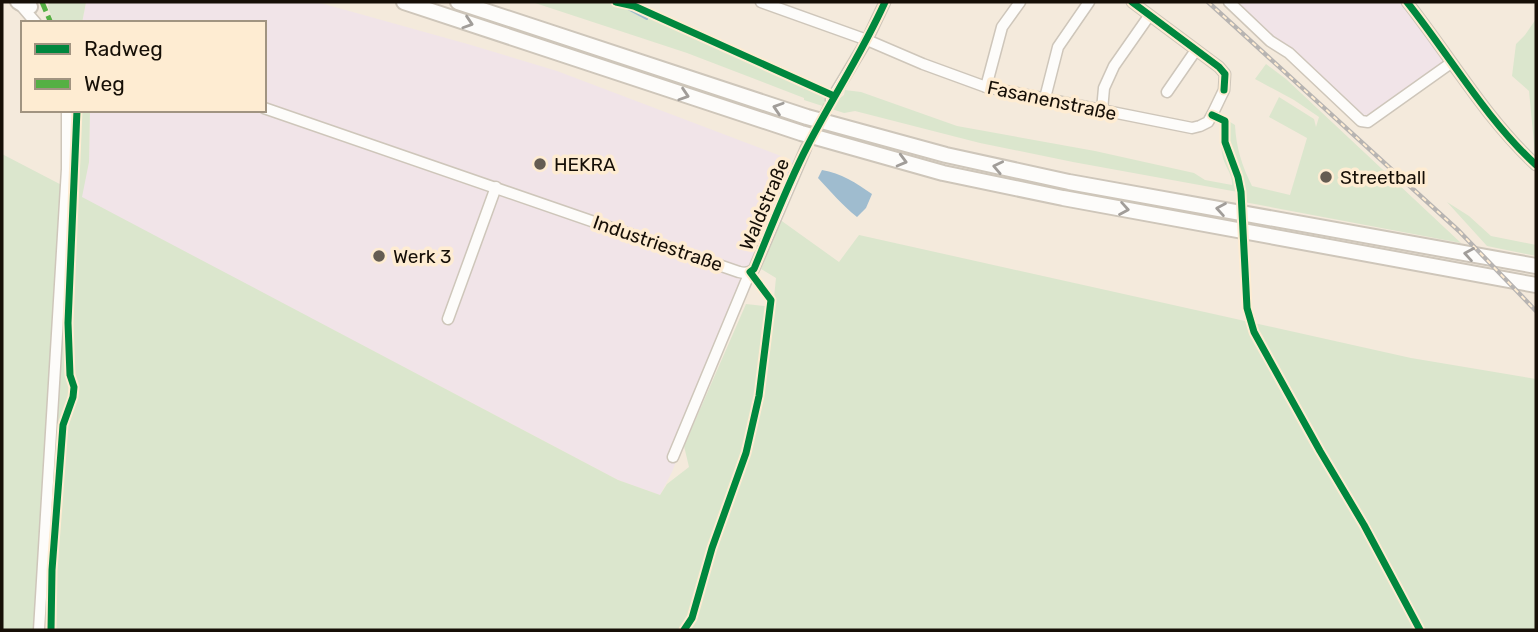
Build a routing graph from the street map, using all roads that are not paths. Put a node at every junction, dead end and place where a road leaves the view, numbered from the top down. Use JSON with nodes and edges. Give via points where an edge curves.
{"nodes":[{"id":1,"x":404,"y":2,"type":"edge"},
{"id":2,"x":458,"y":2,"type":"edge"},
{"id":3,"x":761,"y":2,"type":"edge"},
{"id":4,"x":885,"y":2,"type":"edge"},
{"id":5,"x":1020,"y":2,"type":"edge"},
{"id":6,"x":1089,"y":2,"type":"edge"},
{"id":7,"x":1132,"y":2,"type":"edge"},
{"id":8,"x":1229,"y":2,"type":"edge"},
{"id":9,"x":1407,"y":2,"type":"edge"},
{"id":10,"x":24,"y":3,"type":"edge"},
{"id":11,"x":1149,"y":16,"type":"junction"},
{"id":12,"x":34,"y":21,"type":"edge"},
{"id":13,"x":867,"y":40,"type":"junction"},
{"id":14,"x":1196,"y":50,"type":"junction"},
{"id":15,"x":1451,"y":63,"type":"junction"},
{"id":16,"x":986,"y":87,"type":"junction"},
{"id":17,"x":1167,"y":92,"type":"dead end"},
{"id":18,"x":1045,"y":98,"type":"junction"},
{"id":19,"x":831,"y":100,"type":"tunnel mouth"},
{"id":20,"x":266,"y":109,"type":"edge"},
{"id":21,"x":1102,"y":110,"type":"junction"},
{"id":22,"x":66,"y":112,"type":"edge"},
{"id":23,"x":806,"y":148,"type":"tunnel mouth"},
{"id":24,"x":1536,"y":165,"type":"edge"},
{"id":25,"x":496,"y":187,"type":"junction"},
{"id":26,"x":1536,"y":266,"type":"edge"},
{"id":27,"x":750,"y":272,"type":"junction"},
{"id":28,"x":1536,"y":285,"type":"edge"},
{"id":29,"x":448,"y":319,"type":"dead end"},
{"id":30,"x":673,"y":457,"type":"dead end"},
{"id":31,"x":39,"y":630,"type":"edge"}],
"edges":[{"from":1,"to":28,"type":"highway","one_way":true,"via":[[801,133],[943,173]]},
{"from":26,"to":2,"type":"highway","one_way":true,"via":[[1069,182],[946,155],[807,117]]},
{"from":3,"to":13,"type":"street","name":"Fasanenstraße"},
{"from":4,"to":13,"type":"street"},
{"from":5,"to":16,"type":"street","via":[[1002,27]]},
{"from":6,"to":18,"type":"street","via":[[1058,47]]},
{"from":7,"to":11,"type":"street"},
{"from":8,"to":15,"type":"street","via":[[1361,121],[1368,121]]},
{"from":9,"to":15,"type":"street"},
{"from":10,"to":12,"type":"street"},
{"from":11,"to":14,"type":"street"},
{"from":11,"to":21,"type":"street","via":[[1114,66],[1104,88]]},
{"from":13,"to":16,"type":"street","name":"Fasanenstraße"},
{"from":13,"to":19,"type":"street"},
{"from":14,"to":17,"type":"street"},
{"from":14,"to":21,"type":"street","name":"Fasanenstraße","via":[[1225,74],[1224,90],[1208,122],[1192,128]]},
{"from":15,"to":24,"type":"street"},
{"from":16,"to":18,"type":"street","name":"Fasanenstraße"},
{"from":18,"to":21,"type":"street","name":"Fasanenstraße"},
{"from":20,"to":25,"type":"street","name":"Industriestraße"},
{"from":22,"to":31,"type":"street"},
{"from":23,"to":27,"type":"street","name":"Waldstraße"},
{"from":25,"to":27,"type":"street","name":"Industriestraße"},
{"from":25,"to":29,"type":"street"},
{"from":27,"to":30,"type":"street","name":"Industriestraße"}]}
